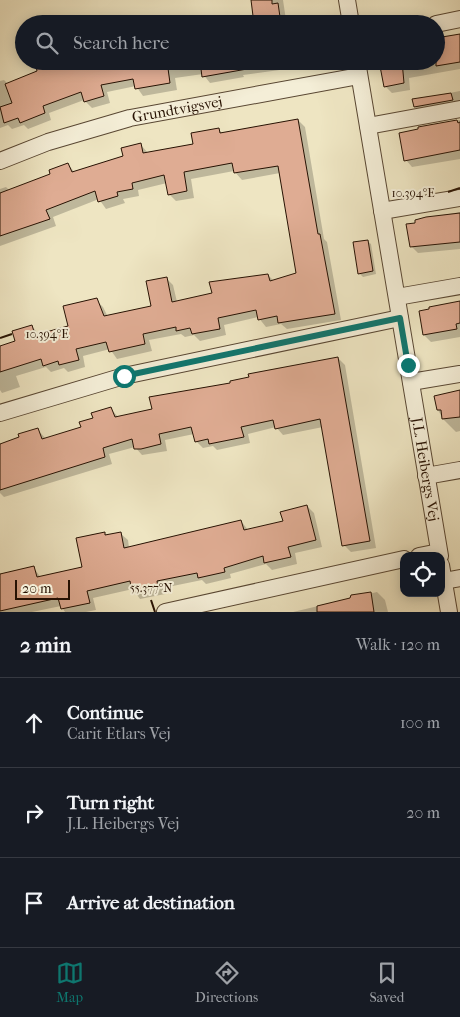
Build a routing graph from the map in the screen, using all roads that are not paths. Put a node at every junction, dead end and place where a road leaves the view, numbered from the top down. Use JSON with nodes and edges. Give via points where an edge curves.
{"nodes":[{"id":1,"x":347,"y":0,"type":"edge"},
{"id":2,"x":350,"y":15,"type":"edge"},
{"id":3,"x":460,"y":19,"type":"edge"},
{"id":4,"x":445,"y":22,"type":"edge"},
{"id":5,"x":349,"y":70,"type":"edge"},
{"id":6,"x":358,"y":70,"type":"edge"},
{"id":7,"x":460,"y":109,"type":"edge"},
{"id":8,"x":368,"y":126,"type":"junction"},
{"id":9,"x":0,"y":161,"type":"edge"},
{"id":10,"x":460,"y":198,"type":"edge"},
{"id":11,"x":382,"y":211,"type":"junction"},
{"id":12,"x":460,"y":286,"type":"edge"},
{"id":13,"x":397,"y":297,"type":"junction"},
{"id":14,"x":400,"y":318,"type":"junction"},
{"id":15,"x":460,"y":374,"type":"edge"},
{"id":16,"x":411,"y":382,"type":"junction"},
{"id":17,"x":0,"y":413,"type":"edge"},
{"id":18,"x":460,"y":470,"type":"edge"},
{"id":19,"x":426,"y":476,"type":"junction"},
{"id":20,"x":442,"y":552,"type":"edge"},
{"id":21,"x":400,"y":560,"type":"edge"},
{"id":22,"x":445,"y":566,"type":"edge"},
{"id":23,"x":165,"y":612,"type":"edge"},
{"id":24,"x":449,"y":612,"type":"edge"}],
"edges":[{"from":1,"to":2,"type":"street"},
{"from":3,"to":4,"type":"street"},
{"from":5,"to":9,"type":"street","name":"Grundtvigsvej","via":[[130,118],[48,142]]},
{"from":6,"to":8,"type":"street","name":"J.L. Heibergs Vej"},
{"from":7,"to":8,"type":"street"},
{"from":8,"to":11,"type":"street","name":"J.L. Heibergs Vej"},
{"from":10,"to":11,"type":"street"},
{"from":11,"to":13,"type":"street","name":"J.L. Heibergs Vej"},
{"from":12,"to":13,"type":"street"},
{"from":13,"to":14,"type":"street","name":"J.L. Heibergs Vej"},
{"from":14,"to":16,"type":"street","name":"J.L. Heibergs Vej"},
{"from":14,"to":17,"type":"street","via":[[124,376]]},
{"from":15,"to":16,"type":"street"},
{"from":16,"to":19,"type":"street","name":"J.L. Heibergs Vej"},
{"from":18,"to":19,"type":"street"},
{"from":19,"to":20,"type":"street","name":"J.L. Heibergs Vej"},
{"from":21,"to":23,"type":"street"},
{"from":22,"to":24,"type":"street","name":"J.L. Heibergs Vej"}]}
